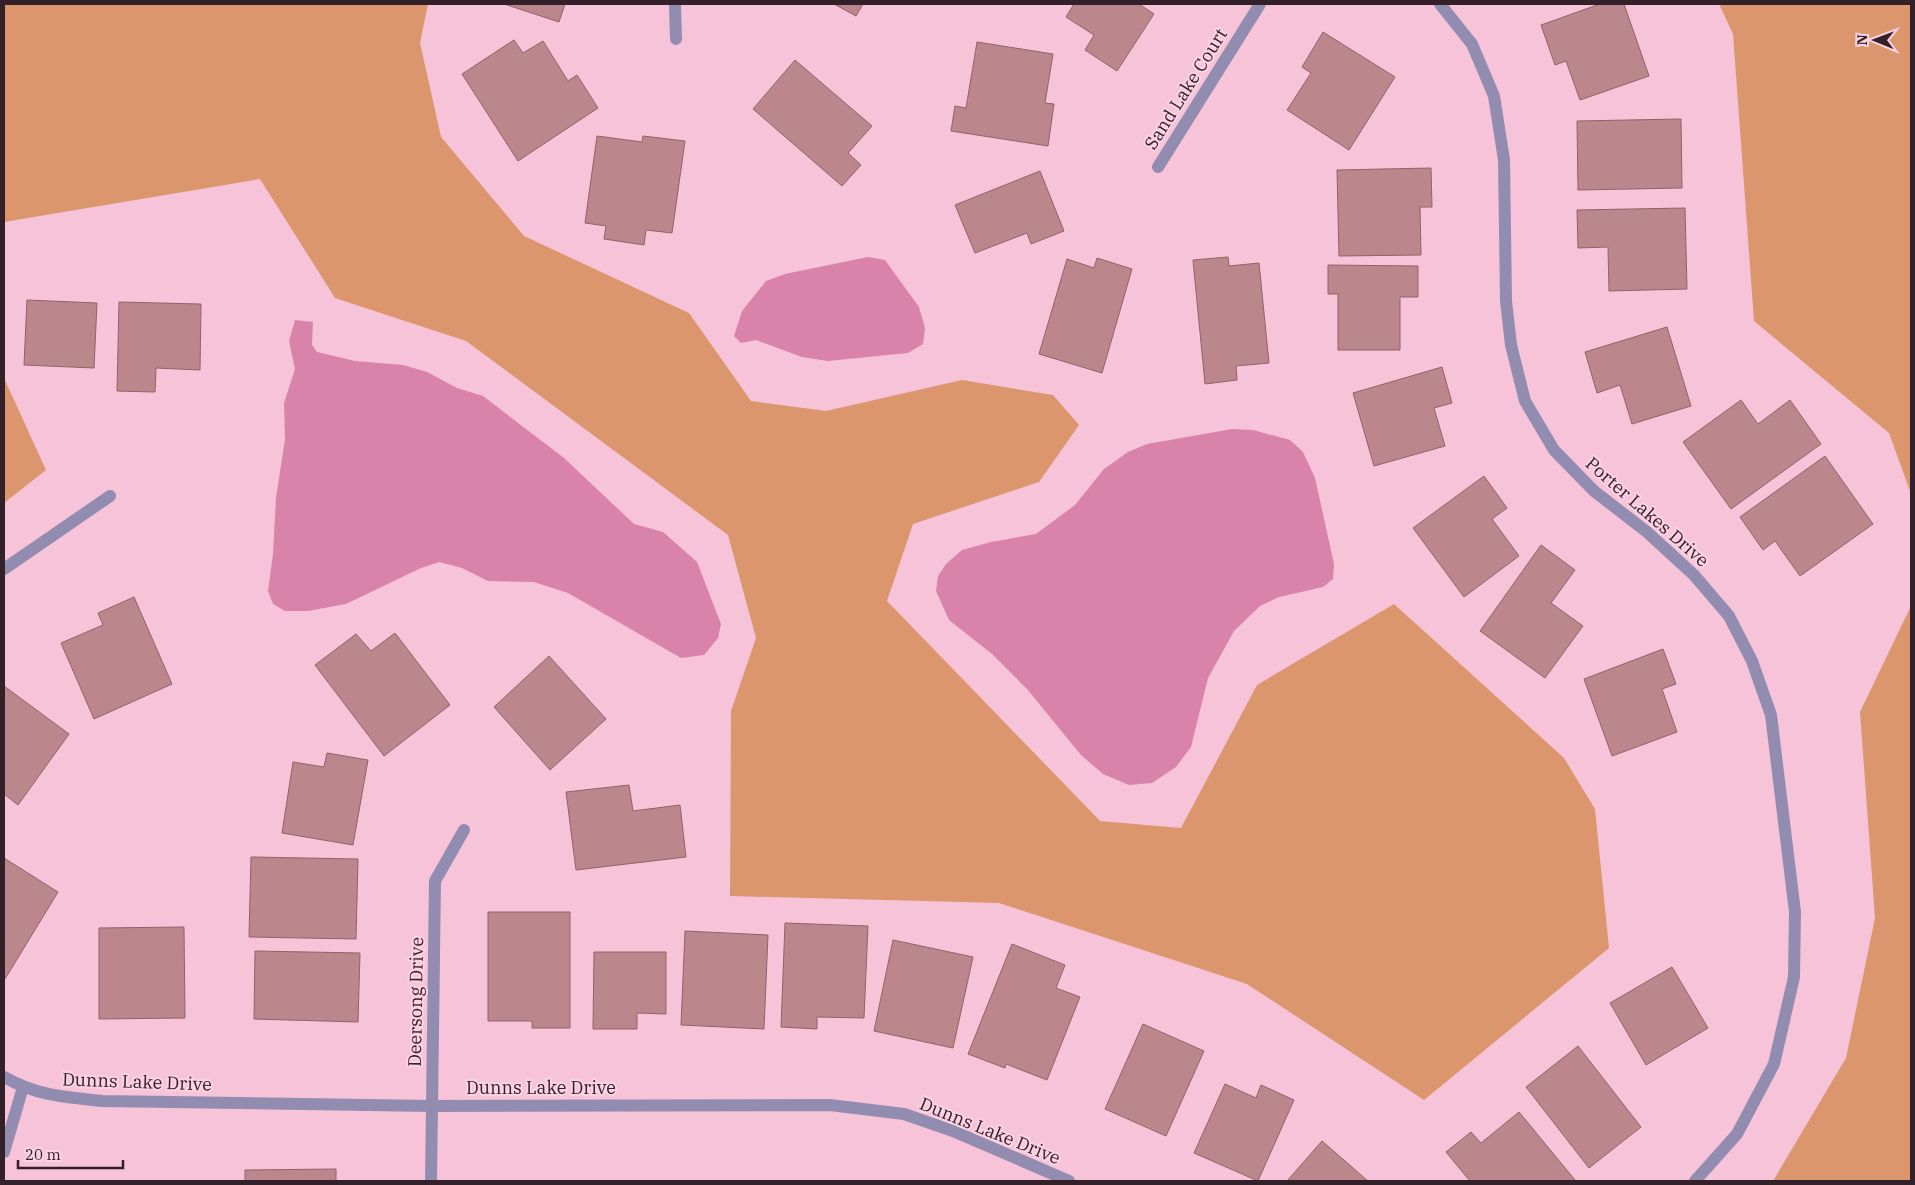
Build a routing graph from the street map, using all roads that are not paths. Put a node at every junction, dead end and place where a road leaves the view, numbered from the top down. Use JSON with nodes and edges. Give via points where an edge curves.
{"nodes":[{"id":1,"x":675,"y":4,"type":"edge"},
{"id":2,"x":1260,"y":4,"type":"edge"},
{"id":3,"x":1440,"y":4,"type":"edge"},
{"id":4,"x":676,"y":39,"type":"dead end"},
{"id":5,"x":1158,"y":167,"type":"dead end"},
{"id":6,"x":110,"y":496,"type":"dead end"},
{"id":7,"x":4,"y":569,"type":"edge"},
{"id":8,"x":464,"y":830,"type":"dead end"},
{"id":9,"x":4,"y":1077,"type":"edge"},
{"id":10,"x":23,"y":1088,"type":"junction"},
{"id":11,"x":432,"y":1106,"type":"junction"},
{"id":12,"x":4,"y":1152,"type":"edge"},
{"id":13,"x":431,"y":1181,"type":"edge"},
{"id":14,"x":1068,"y":1181,"type":"edge"},
{"id":15,"x":1695,"y":1181,"type":"edge"}],
"edges":[{"from":1,"to":4,"type":"street"},
{"from":2,"to":5,"type":"street","name":"Sand Lake Court"},
{"from":3,"to":15,"type":"street","name":"Porter Lakes Drive","via":[[1472,44],[1494,96],[1504,160],[1506,301],[1511,345],[1525,401],[1554,450],[1594,491],[1647,532],[1694,575],[1729,616],[1752,661],[1770,715],[1796,912],[1794,977],[1774,1064],[1737,1134]]},
{"from":6,"to":7,"type":"street"},
{"from":8,"to":11,"type":"street","name":"Deersong Drive","via":[[435,881]]},
{"from":9,"to":10,"type":"street","name":"Dunns Lake Drive"},
{"from":10,"to":11,"type":"street","name":"Dunns Lake Drive","via":[[55,1096],[102,1101]]},
{"from":10,"to":12,"type":"street"},
{"from":11,"to":13,"type":"street","name":"Deersong Drive"},
{"from":11,"to":14,"type":"street","name":"Dunns Lake Drive","via":[[830,1104],[904,1114],[953,1131]]}]}
